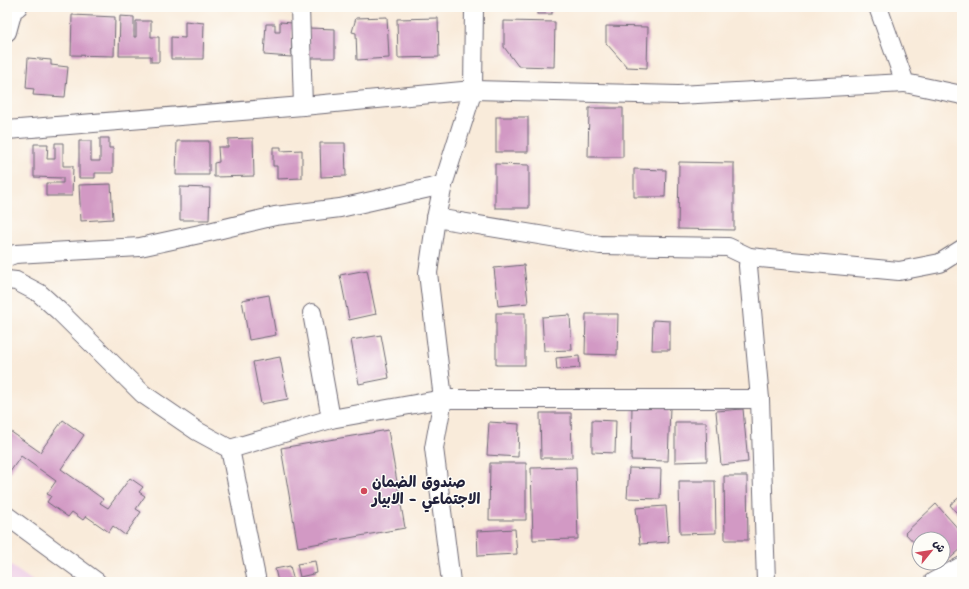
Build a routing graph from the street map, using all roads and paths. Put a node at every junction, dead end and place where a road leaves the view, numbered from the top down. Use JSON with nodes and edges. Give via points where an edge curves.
{"nodes":[{"id":1,"x":18,"y":7,"type":"edge"},
{"id":2,"x":300,"y":7,"type":"edge"},
{"id":3,"x":474,"y":7,"type":"edge"},
{"id":4,"x":878,"y":7,"type":"edge"},
{"id":5,"x":7,"y":32,"type":"edge"},
{"id":6,"x":905,"y":83,"type":"junction"},
{"id":7,"x":473,"y":90,"type":"junction"},
{"id":8,"x":962,"y":95,"type":"edge"},
{"id":9,"x":303,"y":106,"type":"junction"},
{"id":10,"x":7,"y":130,"type":"edge"},
{"id":11,"x":443,"y":185,"type":"junction"},
{"id":12,"x":436,"y":218,"type":"junction"},
{"id":13,"x":962,"y":249,"type":"edge"},
{"id":14,"x":7,"y":257,"type":"edge"},
{"id":15,"x":749,"y":257,"type":"junction"},
{"id":16,"x":7,"y":280,"type":"edge"},
{"id":17,"x":312,"y":313,"type":"dead end"},
{"id":18,"x":443,"y":400,"type":"junction"},
{"id":19,"x":760,"y":400,"type":"junction"},
{"id":20,"x":331,"y":419,"type":"junction"},
{"id":21,"x":230,"y":449,"type":"junction"},
{"id":22,"x":7,"y":516,"type":"edge"},
{"id":23,"x":962,"y":566,"type":"edge"},
{"id":24,"x":97,"y":582,"type":"edge"},
{"id":25,"x":257,"y":582,"type":"edge"},
{"id":26,"x":450,"y":582,"type":"edge"},
{"id":27,"x":766,"y":582,"type":"edge"},
{"id":28,"x":933,"y":582,"type":"edge"}],
"edges":[{"from":1,"to":5,"type":"street","via":[[12,10]]},
{"from":2,"to":9,"type":"street"},
{"from":3,"to":7,"type":"street"},
{"from":4,"to":6,"type":"street"},
{"from":6,"to":7,"type":"street","via":[[678,95]]},
{"from":6,"to":8,"type":"street"},
{"from":7,"to":9,"type":"street"},
{"from":7,"to":11,"type":"street"},
{"from":9,"to":10,"type":"street"},
{"from":11,"to":12,"type":"street"},
{"from":11,"to":14,"type":"street","via":[[340,208],[275,216],[140,247],[15,254]]},
{"from":12,"to":15,"type":"street","via":[[600,246],[728,247]]},
{"from":12,"to":18,"type":"street","via":[[428,273]]},
{"from":13,"to":15,"type":"street","via":[[940,263],[899,271]]},
{"from":15,"to":19,"type":"street"},
{"from":16,"to":21,"type":"street","via":[[16,281],[39,293],[143,394],[197,432]]},
{"from":17,"to":20,"type":"street"},
{"from":18,"to":19,"type":"street"},
{"from":18,"to":20,"type":"street"},
{"from":18,"to":26,"type":"street","via":[[434,448]]},
{"from":19,"to":27,"type":"street"},
{"from":20,"to":21,"type":"street"},
{"from":21,"to":25,"type":"street"},
{"from":22,"to":24,"type":"street"},
{"from":23,"to":28,"type":"street"}]}
